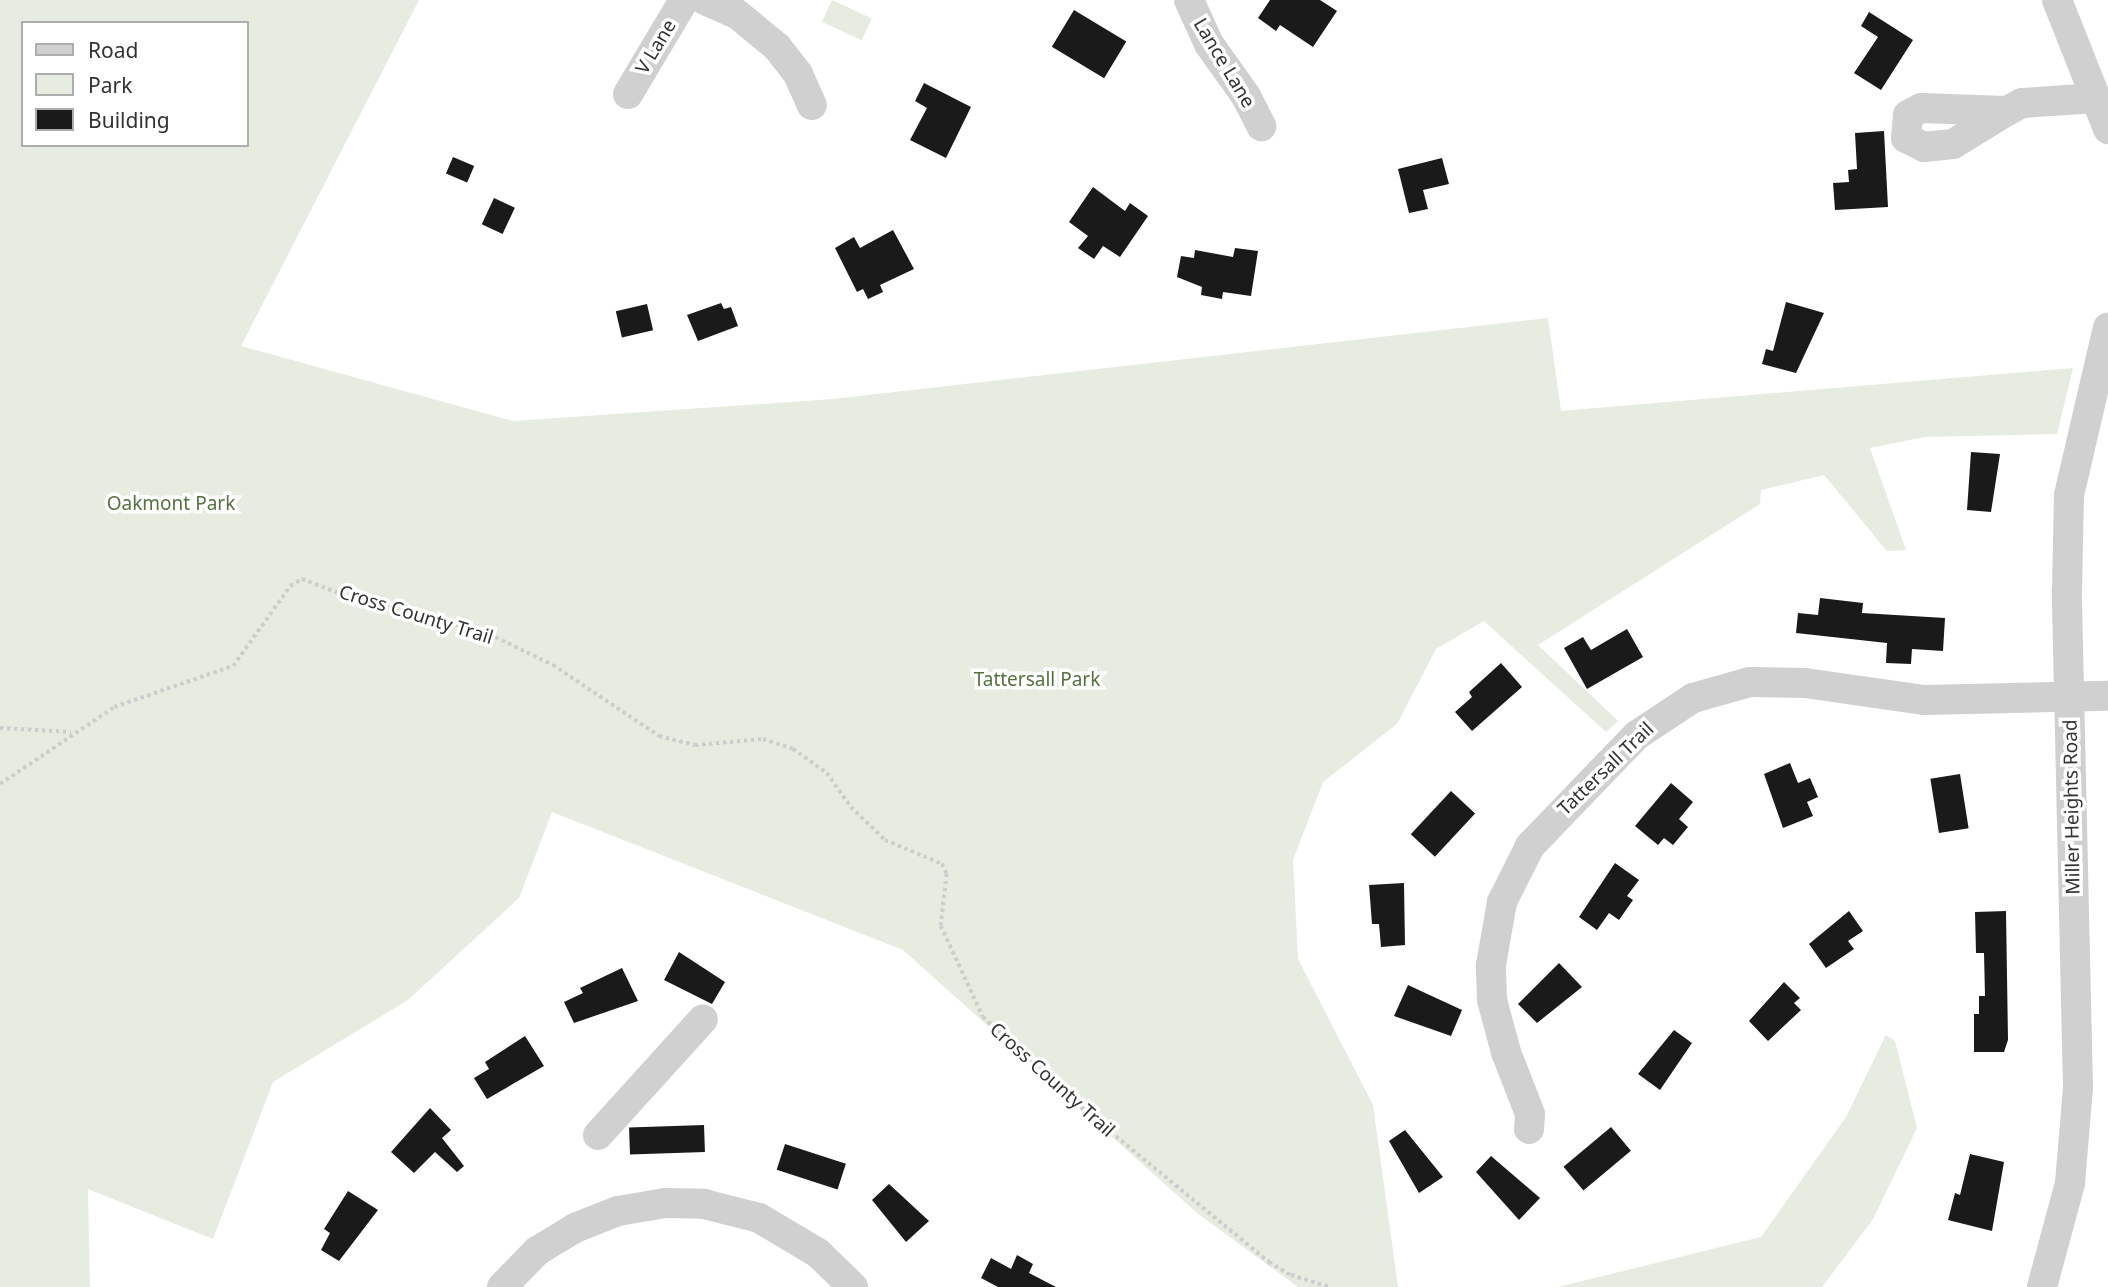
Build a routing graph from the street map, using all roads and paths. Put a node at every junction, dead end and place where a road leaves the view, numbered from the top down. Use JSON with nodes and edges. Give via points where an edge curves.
{"nodes":[{"id":1,"x":684,"y":0,"type":"edge"},
{"id":2,"x":705,"y":0,"type":"edge"},
{"id":3,"x":1189,"y":0,"type":"edge"},
{"id":4,"x":2057,"y":0,"type":"edge"},
{"id":5,"x":628,"y":94,"type":"dead end"},
{"id":6,"x":812,"y":105,"type":"dead end"},
{"id":7,"x":2007,"y":111,"type":"dead end"},
{"id":8,"x":2105,"y":118,"type":"edge"},
{"id":9,"x":1261,"y":126,"type":"dead end"},
{"id":10,"x":2108,"y":327,"type":"edge"},
{"id":11,"x":2108,"y":696,"type":"edge"},
{"id":12,"x":2070,"y":698,"type":"junction"},
{"id":13,"x":0,"y":728,"type":"edge"},
{"id":14,"x":73,"y":733,"type":"junction"},
{"id":15,"x":0,"y":784,"type":"edge"},
{"id":16,"x":703,"y":1019,"type":"dead end"},
{"id":17,"x":1530,"y":1129,"type":"dead end"},
{"id":18,"x":598,"y":1135,"type":"dead end"},
{"id":19,"x":2050,"y":1285,"type":"edge"},
{"id":20,"x":502,"y":1287,"type":"edge"},
{"id":21,"x":853,"y":1287,"type":"edge"},
{"id":22,"x":1330,"y":1287,"type":"edge"}],
"edges":[{"from":1,"to":5,"type":"street","name":"V Lane"},
{"from":2,"to":6,"type":"street","via":[[737,14],[776,47],[798,74]]},
{"from":3,"to":9,"type":"street","name":"Lance Lane","via":[[1209,44],[1247,96]]},
{"from":4,"to":8,"type":"street"},
{"from":7,"to":8,"type":"street","via":[[2022,103]]},
{"from":10,"to":12,"type":"street","name":"Miller Heights Road","via":[[2069,495]]},
{"from":11,"to":12,"type":"street","name":"Tattersall Trail"},
{"from":12,"to":17,"type":"street","name":"Tattersall Trail","via":[[1925,700],[1805,683],[1750,682],[1693,698],[1637,735],[1530,846],[1504,895],[1491,965],[1491,992],[1506,1052],[1530,1114]]},
{"from":12,"to":19,"type":"street","name":"Miller Heights Road","via":[[2078,1088],[2070,1183]]},
{"from":13,"to":14,"type":"path"},
{"from":14,"to":15,"type":"path","name":"Cross County Trail"},
{"from":14,"to":22,"type":"path","name":"Cross County Trail","via":[[114,707],[233,666],[290,586],[302,579],[354,598],[483,631],[553,665],[659,736],[695,745],[763,739],[793,749],[827,773],[851,807],[884,840],[942,864],[947,874],[941,926],[983,1017],[1017,1052],[1269,1262],[1291,1275]]},
{"from":16,"to":18,"type":"street"},
{"from":20,"to":21,"type":"street","via":[[537,1251],[575,1228],[618,1211],[666,1203],[704,1204],[759,1218],[818,1253]]}]}
